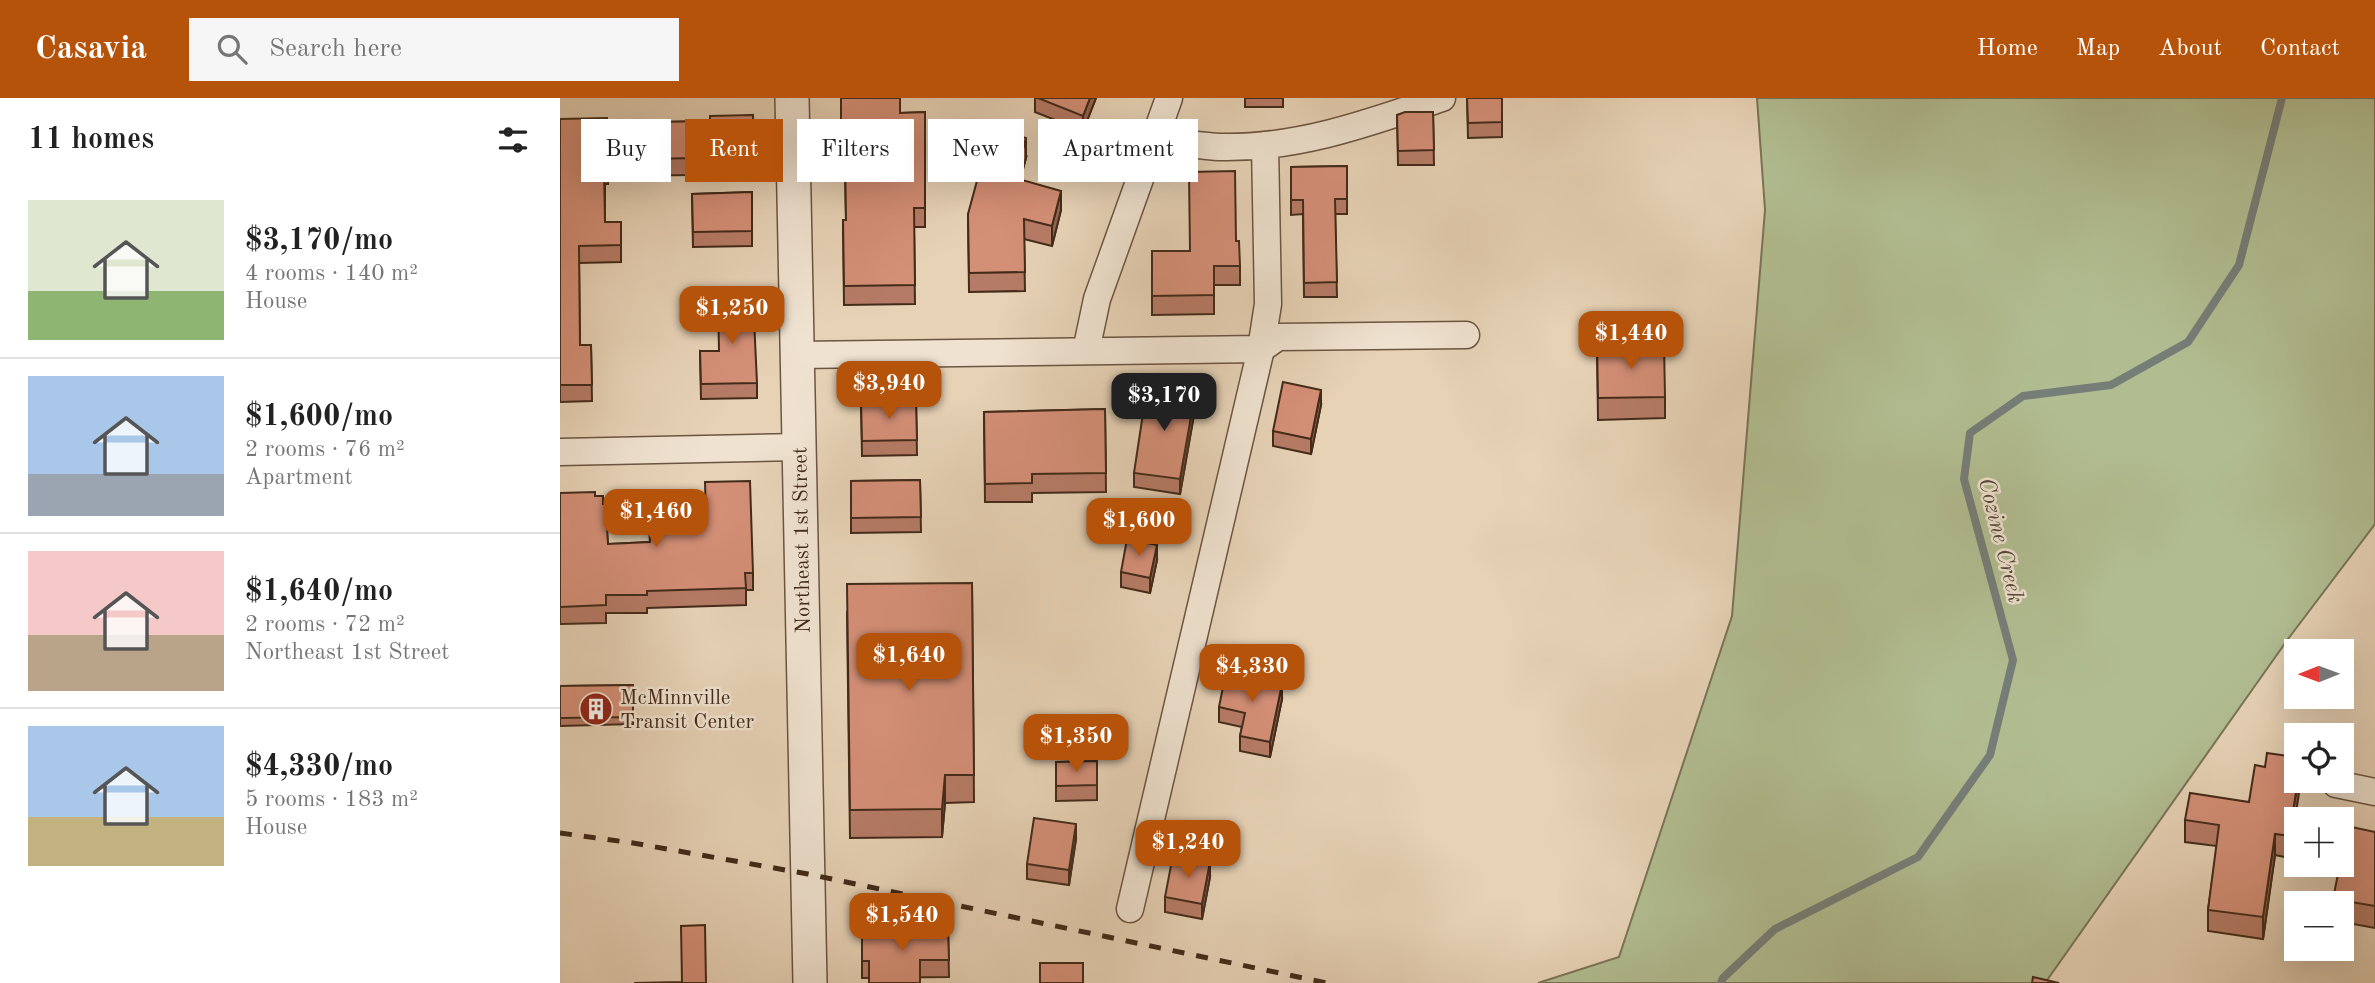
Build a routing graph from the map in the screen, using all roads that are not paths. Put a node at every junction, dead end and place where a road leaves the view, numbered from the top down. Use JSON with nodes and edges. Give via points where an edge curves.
{"nodes":[{"id":1,"x":792,"y":98,"type":"edge"},
{"id":2,"x":1169,"y":98,"type":"edge"},
{"id":3,"x":1442,"y":98,"type":"edge"},
{"id":4,"x":1162,"y":119,"type":"edge"},
{"id":5,"x":1198,"y":144,"type":"edge"},
{"id":6,"x":1265,"y":145,"type":"junction"},
{"id":7,"x":1138,"y":182,"type":"edge"},
{"id":8,"x":1466,"y":335,"type":"dead end"},
{"id":9,"x":1261,"y":349,"type":"junction"},
{"id":10,"x":1086,"y":351,"type":"junction"},
{"id":11,"x":797,"y":355,"type":"junction"},
{"id":12,"x":800,"y":447,"type":"junction"},
{"id":13,"x":560,"y":452,"type":"edge"},
{"id":14,"x":2354,"y":788,"type":"edge"},
{"id":15,"x":2375,"y":792,"type":"edge"},
{"id":16,"x":1130,"y":909,"type":"dead end"},
{"id":17,"x":810,"y":983,"type":"edge"}],
"edges":[{"from":1,"to":11,"type":"street","name":"Northeast 1st Street"},
{"from":2,"to":4,"type":"street"},
{"from":3,"to":6,"type":"street","via":[[1331,134]]},
{"from":5,"to":6,"type":"street"},
{"from":6,"to":9,"type":"street","via":[[1268,304]]},
{"from":7,"to":10,"type":"street","via":[[1097,299]]},
{"from":8,"to":9,"type":"street","via":[[1278,337]]},
{"from":9,"to":10,"type":"street"},
{"from":9,"to":16,"type":"street"},
{"from":10,"to":11,"type":"street"},
{"from":11,"to":12,"type":"street","name":"Northeast 1st Street"},
{"from":12,"to":13,"type":"street"},
{"from":12,"to":17,"type":"street","name":"Northeast 1st Street"},
{"from":14,"to":15,"type":"street"}]}
